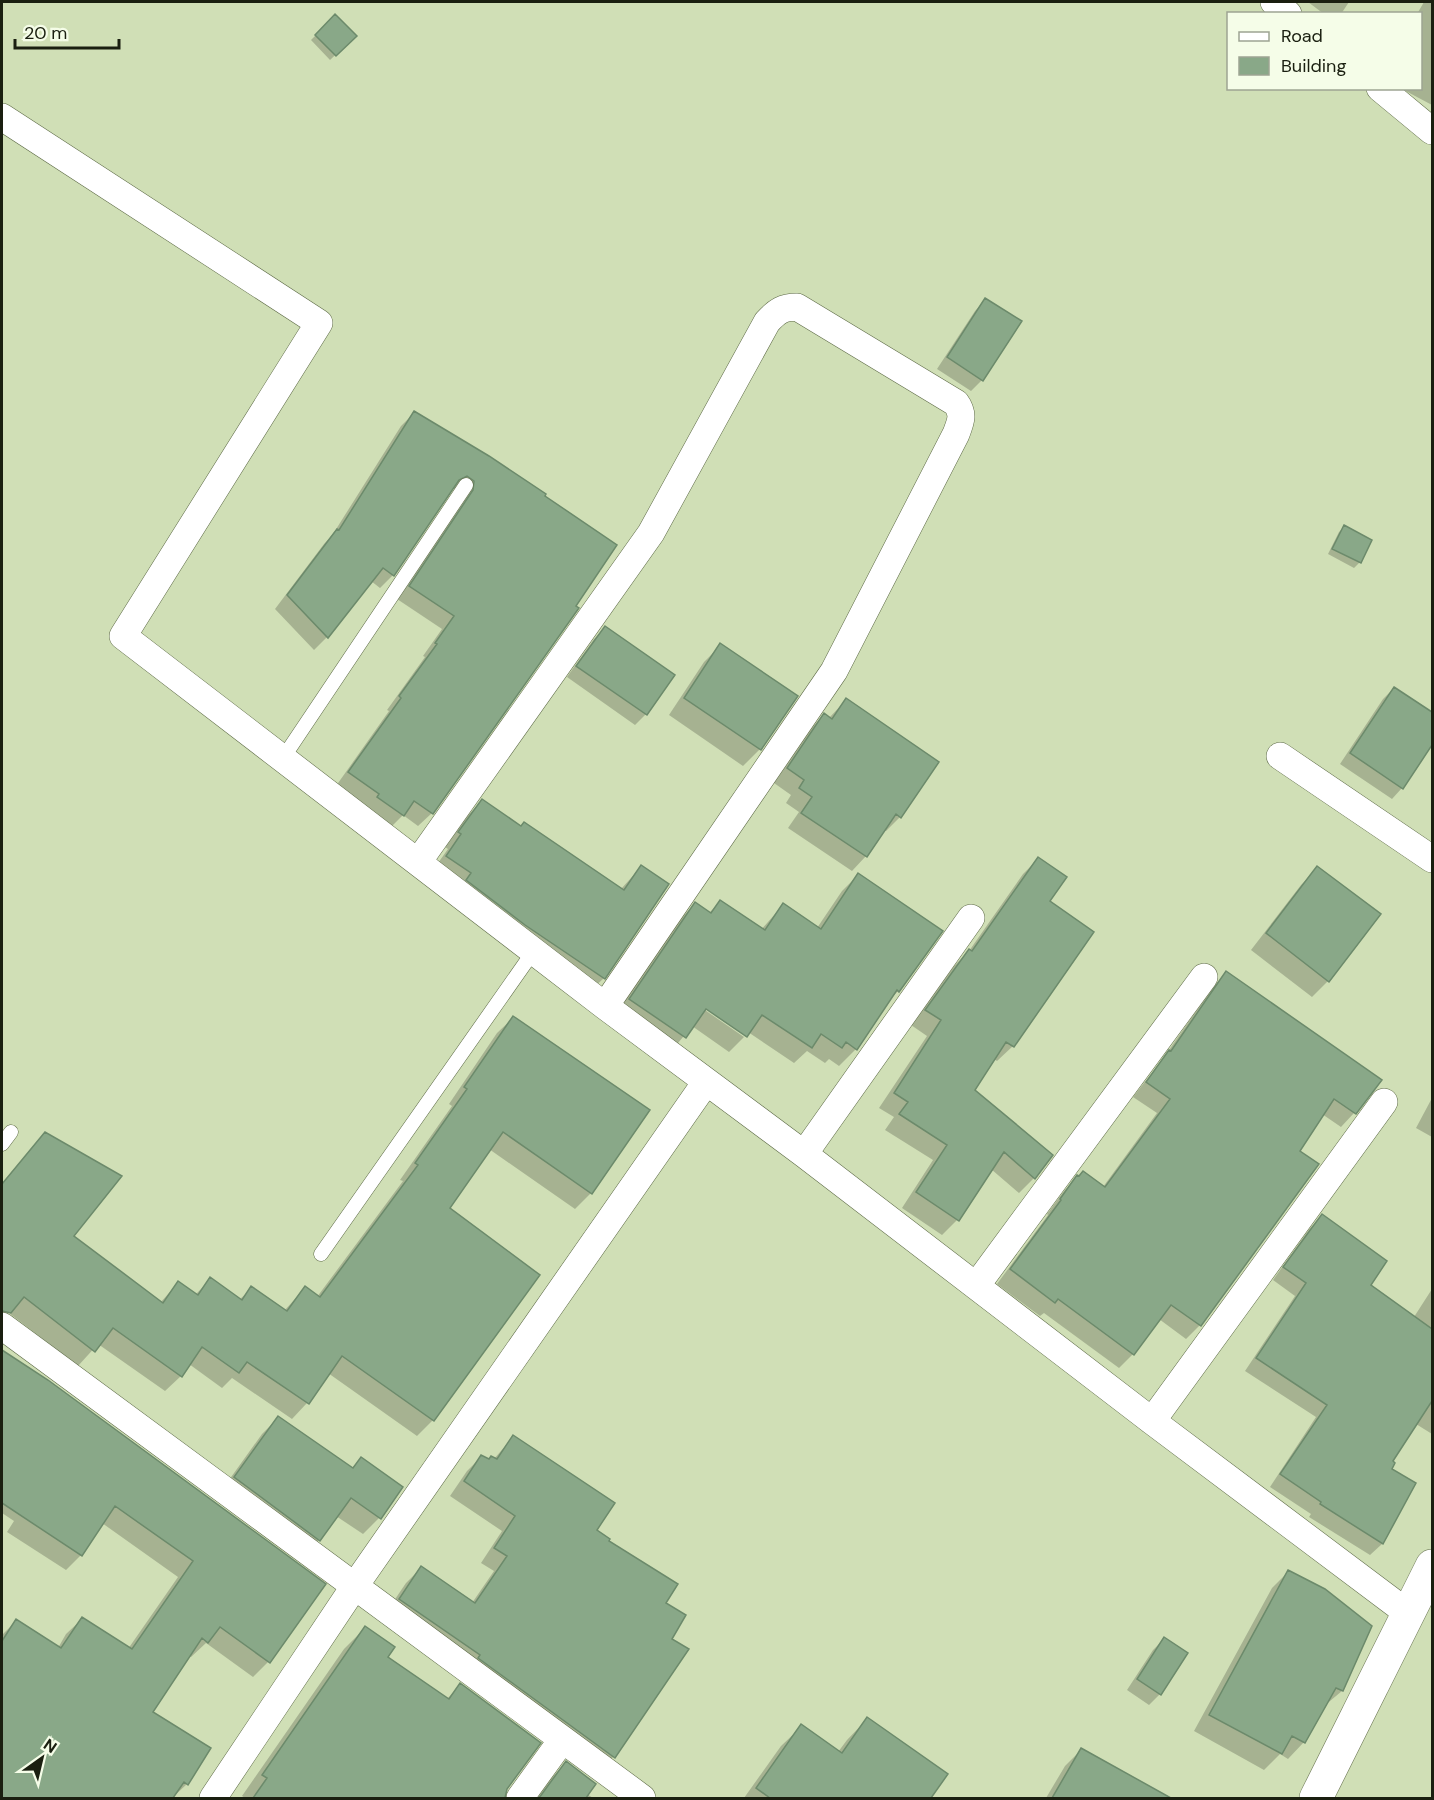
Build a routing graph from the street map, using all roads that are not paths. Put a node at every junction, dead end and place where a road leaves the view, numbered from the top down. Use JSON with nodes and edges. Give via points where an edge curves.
{"nodes":[{"id":1,"x":1274,"y":2,"type":"edge"},
{"id":2,"x":1286,"y":12,"type":"edge"},
{"id":3,"x":1382,"y":90,"type":"edge"},
{"id":4,"x":2,"y":117,"type":"edge"},
{"id":5,"x":1432,"y":131,"type":"edge"},
{"id":6,"x":466,"y":485,"type":"dead end"},
{"id":7,"x":1280,"y":756,"type":"dead end"},
{"id":8,"x":283,"y":758,"type":"junction"},
{"id":9,"x":1432,"y":859,"type":"edge"},
{"id":10,"x":418,"y":862,"type":"junction"},
{"id":11,"x":971,"y":918,"type":"dead end"},
{"id":12,"x":533,"y":952,"type":"junction"},
{"id":13,"x":1204,"y":977,"type":"dead end"},
{"id":14,"x":604,"y":1006,"type":"junction"},
{"id":15,"x":706,"y":1082,"type":"junction"},
{"id":16,"x":1384,"y":1102,"type":"dead end"},
{"id":17,"x":11,"y":1131,"type":"dead end"},
{"id":18,"x":2,"y":1144,"type":"edge"},
{"id":19,"x":804,"y":1154,"type":"junction"},
{"id":20,"x":321,"y":1254,"type":"dead end"},
{"id":21,"x":976,"y":1286,"type":"junction"},
{"id":22,"x":2,"y":1326,"type":"edge"},
{"id":23,"x":1152,"y":1421,"type":"junction"},
{"id":24,"x":1432,"y":1566,"type":"edge"},
{"id":25,"x":354,"y":1587,"type":"junction"},
{"id":26,"x":1409,"y":1614,"type":"junction"},
{"id":27,"x":562,"y":1740,"type":"junction"},
{"id":28,"x":213,"y":1798,"type":"edge"},
{"id":29,"x":520,"y":1798,"type":"edge"},
{"id":30,"x":642,"y":1798,"type":"edge"},
{"id":31,"x":1316,"y":1798,"type":"edge"}],
"edges":[{"from":1,"to":2,"type":"street"},
{"from":3,"to":5,"type":"street"},
{"from":4,"to":8,"type":"street","via":[[319,323],[123,636]]},
{"from":6,"to":8,"type":"lane"},
{"from":7,"to":9,"type":"street"},
{"from":8,"to":10,"type":"street"},
{"from":10,"to":12,"type":"street"},
{"from":10,"to":14,"type":"street","via":[[651,533],[767,322],[778,310],[797,307],[956,403],[962,417],[956,434],[834,671]]},
{"from":11,"to":19,"type":"street"},
{"from":12,"to":14,"type":"street"},
{"from":12,"to":20,"type":"lane"},
{"from":13,"to":21,"type":"street"},
{"from":14,"to":15,"type":"street"},
{"from":15,"to":19,"type":"street"},
{"from":15,"to":25,"type":"street"},
{"from":16,"to":23,"type":"street"},
{"from":17,"to":18,"type":"lane"},
{"from":19,"to":21,"type":"street"},
{"from":21,"to":23,"type":"street"},
{"from":22,"to":25,"type":"street"},
{"from":23,"to":26,"type":"street"},
{"from":24,"to":26,"type":"street"},
{"from":25,"to":27,"type":"street"},
{"from":25,"to":28,"type":"street"},
{"from":26,"to":31,"type":"street"},
{"from":27,"to":29,"type":"street"},
{"from":27,"to":30,"type":"street"}]}
